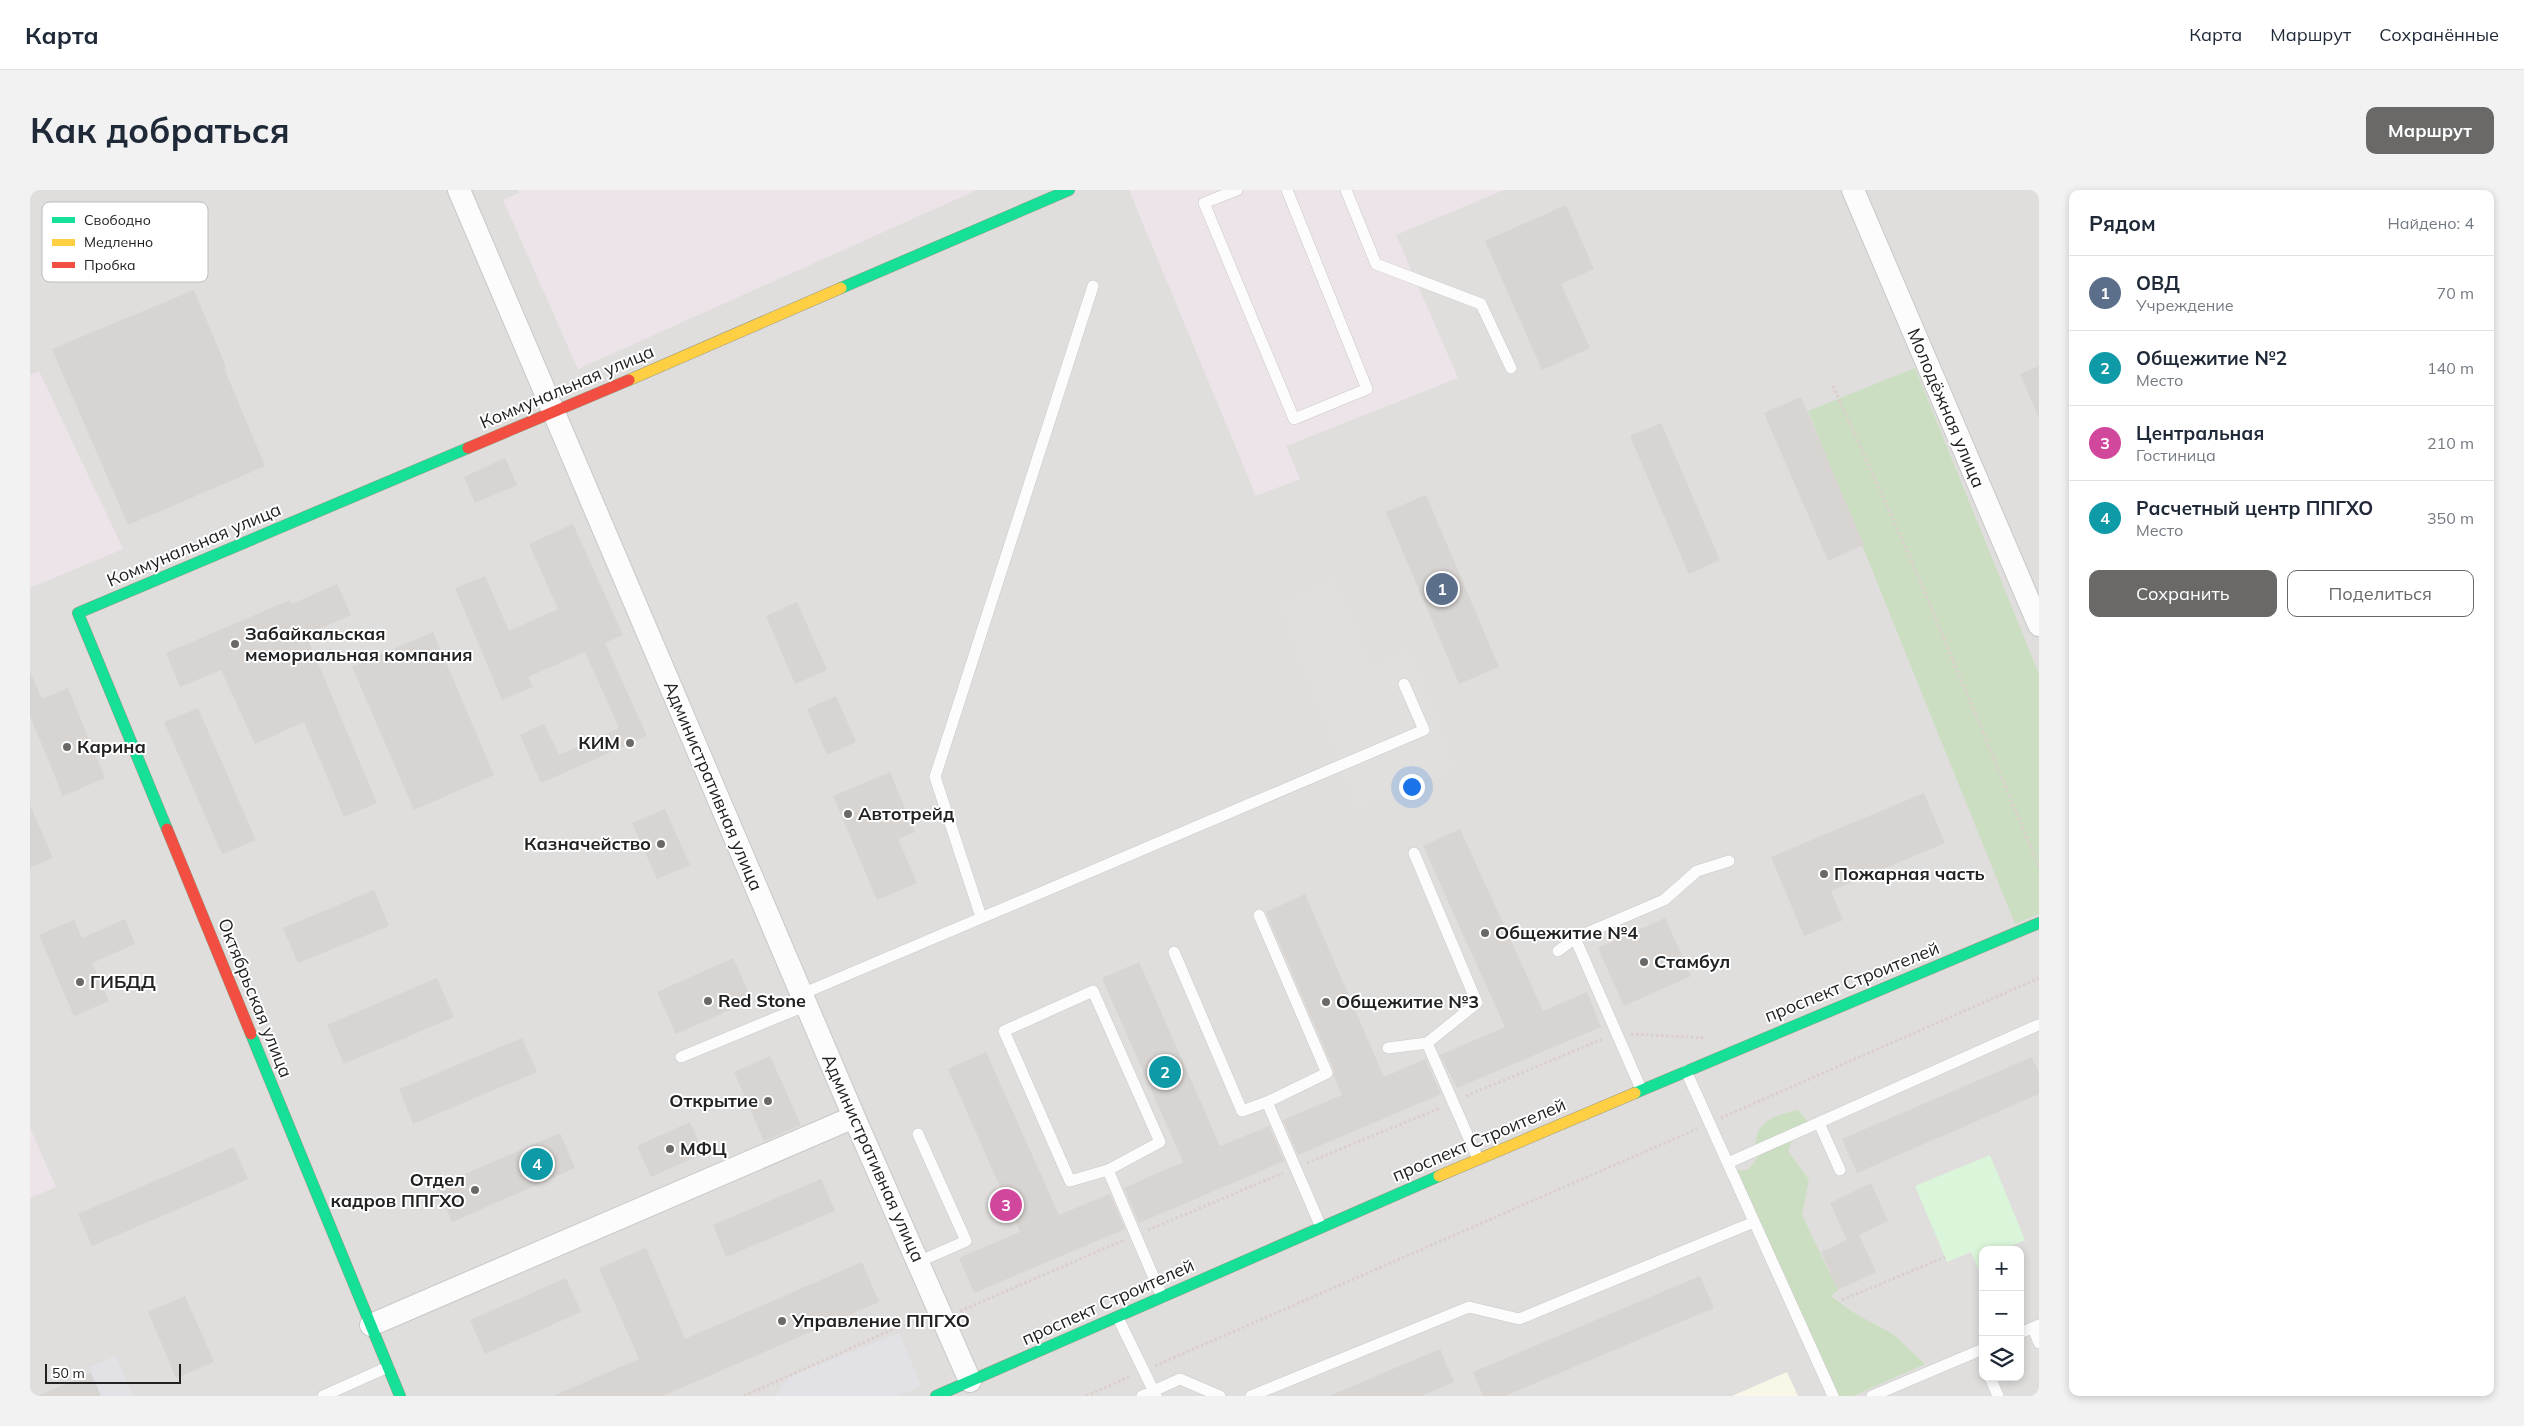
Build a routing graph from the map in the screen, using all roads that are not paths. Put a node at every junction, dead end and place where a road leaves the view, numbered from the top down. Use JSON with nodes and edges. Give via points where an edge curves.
{"nodes":[{"id":1,"x":459,"y":190,"type":"edge"},
{"id":2,"x":1069,"y":190,"type":"edge"},
{"id":3,"x":1237,"y":190,"type":"edge"},
{"id":4,"x":1287,"y":190,"type":"edge"},
{"id":5,"x":1346,"y":190,"type":"edge"},
{"id":6,"x":1853,"y":190,"type":"edge"},
{"id":7,"x":1093,"y":286,"type":"dead end"},
{"id":8,"x":1511,"y":368,"type":"dead end"},
{"id":9,"x":554,"y":412,"type":"junction"},
{"id":10,"x":78,"y":613,"type":"joint"},
{"id":11,"x":2039,"y":626,"type":"edge"},
{"id":12,"x":1404,"y":684,"type":"dead end"},
{"id":13,"x":1414,"y":853,"type":"dead end"},
{"id":14,"x":1729,"y":861,"type":"dead end"},
{"id":15,"x":1259,"y":916,"type":"dead end"},
{"id":16,"x":981,"y":917,"type":"junction"},
{"id":17,"x":2039,"y":924,"type":"edge"},
{"id":18,"x":1575,"y":938,"type":"junction"},
{"id":19,"x":1558,"y":951,"type":"dead end"},
{"id":20,"x":1174,"y":952,"type":"dead end"},
{"id":21,"x":804,"y":999,"type":"junction"},
{"id":22,"x":2038,"y":1025,"type":"edge"},
{"id":23,"x":1427,"y":1042,"type":"junction"},
{"id":24,"x":1388,"y":1048,"type":"dead end"},
{"id":25,"x":681,"y":1057,"type":"dead end"},
{"id":26,"x":1685,"y":1070,"type":"junction"},
{"id":27,"x":1641,"y":1089,"type":"junction"},
{"id":28,"x":1267,"y":1102,"type":"junction"},
{"id":29,"x":854,"y":1117,"type":"junction"},
{"id":30,"x":1819,"y":1122,"type":"junction"},
{"id":31,"x":918,"y":1134,"type":"dead end"},
{"id":32,"x":1478,"y":1159,"type":"junction"},
{"id":33,"x":1728,"y":1163,"type":"junction"},
{"id":34,"x":1108,"y":1170,"type":"junction"},
{"id":35,"x":1840,"y":1170,"type":"dead end"},
{"id":36,"x":1754,"y":1222,"type":"junction"},
{"id":37,"x":1322,"y":1227,"type":"junction"},
{"id":38,"x":918,"y":1262,"type":"junction"},
{"id":39,"x":1162,"y":1297,"type":"junction"},
{"id":40,"x":1118,"y":1318,"type":"junction"},
{"id":41,"x":372,"y":1325,"type":"junction"},
{"id":42,"x":2036,"y":1326,"type":"edge"},
{"id":43,"x":2024,"y":1331,"type":"edge"},
{"id":44,"x":2039,"y":1343,"type":"edge"},
{"id":45,"x":1979,"y":1354,"type":"edge"},
{"id":46,"x":388,"y":1367,"type":"junction"},
{"id":47,"x":970,"y":1381,"type":"junction"},
{"id":48,"x":1992,"y":1381,"type":"edge"},
{"id":49,"x":1155,"y":1394,"type":"edge"},
{"id":50,"x":323,"y":1396,"type":"edge"},
{"id":51,"x":400,"y":1396,"type":"edge"},
{"id":52,"x":936,"y":1396,"type":"edge"},
{"id":53,"x":1142,"y":1396,"type":"edge"},
{"id":54,"x":1220,"y":1396,"type":"edge"},
{"id":55,"x":1251,"y":1396,"type":"edge"},
{"id":56,"x":1833,"y":1396,"type":"edge"},
{"id":57,"x":1872,"y":1396,"type":"edge"},
{"id":58,"x":1998,"y":1396,"type":"edge"}],
"edges":[{"from":1,"to":9,"type":"street","name":"Административная улица"},
{"from":2,"to":9,"type":"street","name":"Коммунальная улица"},
{"from":3,"to":4,"type":"lane","via":[[1204,203],[1294,419],[1367,389]]},
{"from":5,"to":8,"type":"lane","via":[[1376,264],[1481,304]]},
{"from":6,"to":11,"type":"street","name":"Молодёжная улица"},
{"from":7,"to":16,"type":"lane","via":[[935,777]]},
{"from":9,"to":10,"type":"street","name":"Коммунальная улица"},
{"from":9,"to":21,"type":"street","name":"Административная улица"},
{"from":10,"to":41,"type":"street","name":"Октябрьская улица"},
{"from":12,"to":16,"type":"lane","via":[[1424,730]]},
{"from":13,"to":23,"type":"lane","via":[[1477,1003]]},
{"from":14,"to":18,"type":"lane","via":[[1697,871],[1664,900]]},
{"from":15,"to":28,"type":"lane","via":[[1327,1073]]},
{"from":16,"to":21,"type":"lane"},
{"from":17,"to":26,"type":"street","name":"проспект Строителей"},
{"from":18,"to":19,"type":"lane"},
{"from":18,"to":27,"type":"lane"},
{"from":20,"to":28,"type":"lane","via":[[1242,1112]]},
{"from":21,"to":25,"type":"lane"},
{"from":21,"to":29,"type":"street","name":"Административная улица"},
{"from":22,"to":30,"type":"lane"},
{"from":23,"to":24,"type":"lane"},
{"from":23,"to":32,"type":"lane"},
{"from":26,"to":27,"type":"street","name":"проспект Строителей"},
{"from":26,"to":33,"type":"lane"},
{"from":27,"to":32,"type":"street","name":"проспект Строителей"},
{"from":28,"to":37,"type":"lane"},
{"from":29,"to":38,"type":"street","name":"Административная улица"},
{"from":29,"to":41,"type":"street"},
{"from":30,"to":33,"type":"lane"},
{"from":30,"to":35,"type":"lane"},
{"from":31,"to":38,"type":"lane","via":[[966,1241]]},
{"from":32,"to":37,"type":"street","name":"проспект Строителей"},
{"from":33,"to":36,"type":"lane"},
{"from":34,"to":34,"type":"lane","via":[[1160,1142],[1092,991],[1004,1031],[1070,1181]]},
{"from":34,"to":39,"type":"lane"},
{"from":36,"to":55,"type":"lane","via":[[1519,1320],[1469,1307]]},
{"from":36,"to":56,"type":"lane"},
{"from":37,"to":39,"type":"street","name":"проспект Строителей"},
{"from":38,"to":47,"type":"street","name":"Административная улица"},
{"from":39,"to":40,"type":"street","name":"проспект Строителей"},
{"from":40,"to":47,"type":"street","name":"проспект Строителей"},
{"from":40,"to":49,"type":"lane"},
{"from":41,"to":46,"type":"street","name":"Октябрьская улица"},
{"from":42,"to":43,"type":"lane"},
{"from":42,"to":44,"type":"lane"},
{"from":45,"to":57,"type":"lane"},
{"from":46,"to":50,"type":"lane"},
{"from":46,"to":51,"type":"street","name":"Октябрьская улица"},
{"from":47,"to":52,"type":"street","name":"проспект Строителей"},
{"from":48,"to":58,"type":"lane"},
{"from":49,"to":53,"type":"lane"},
{"from":49,"to":54,"type":"lane","via":[[1180,1379]]}]}
